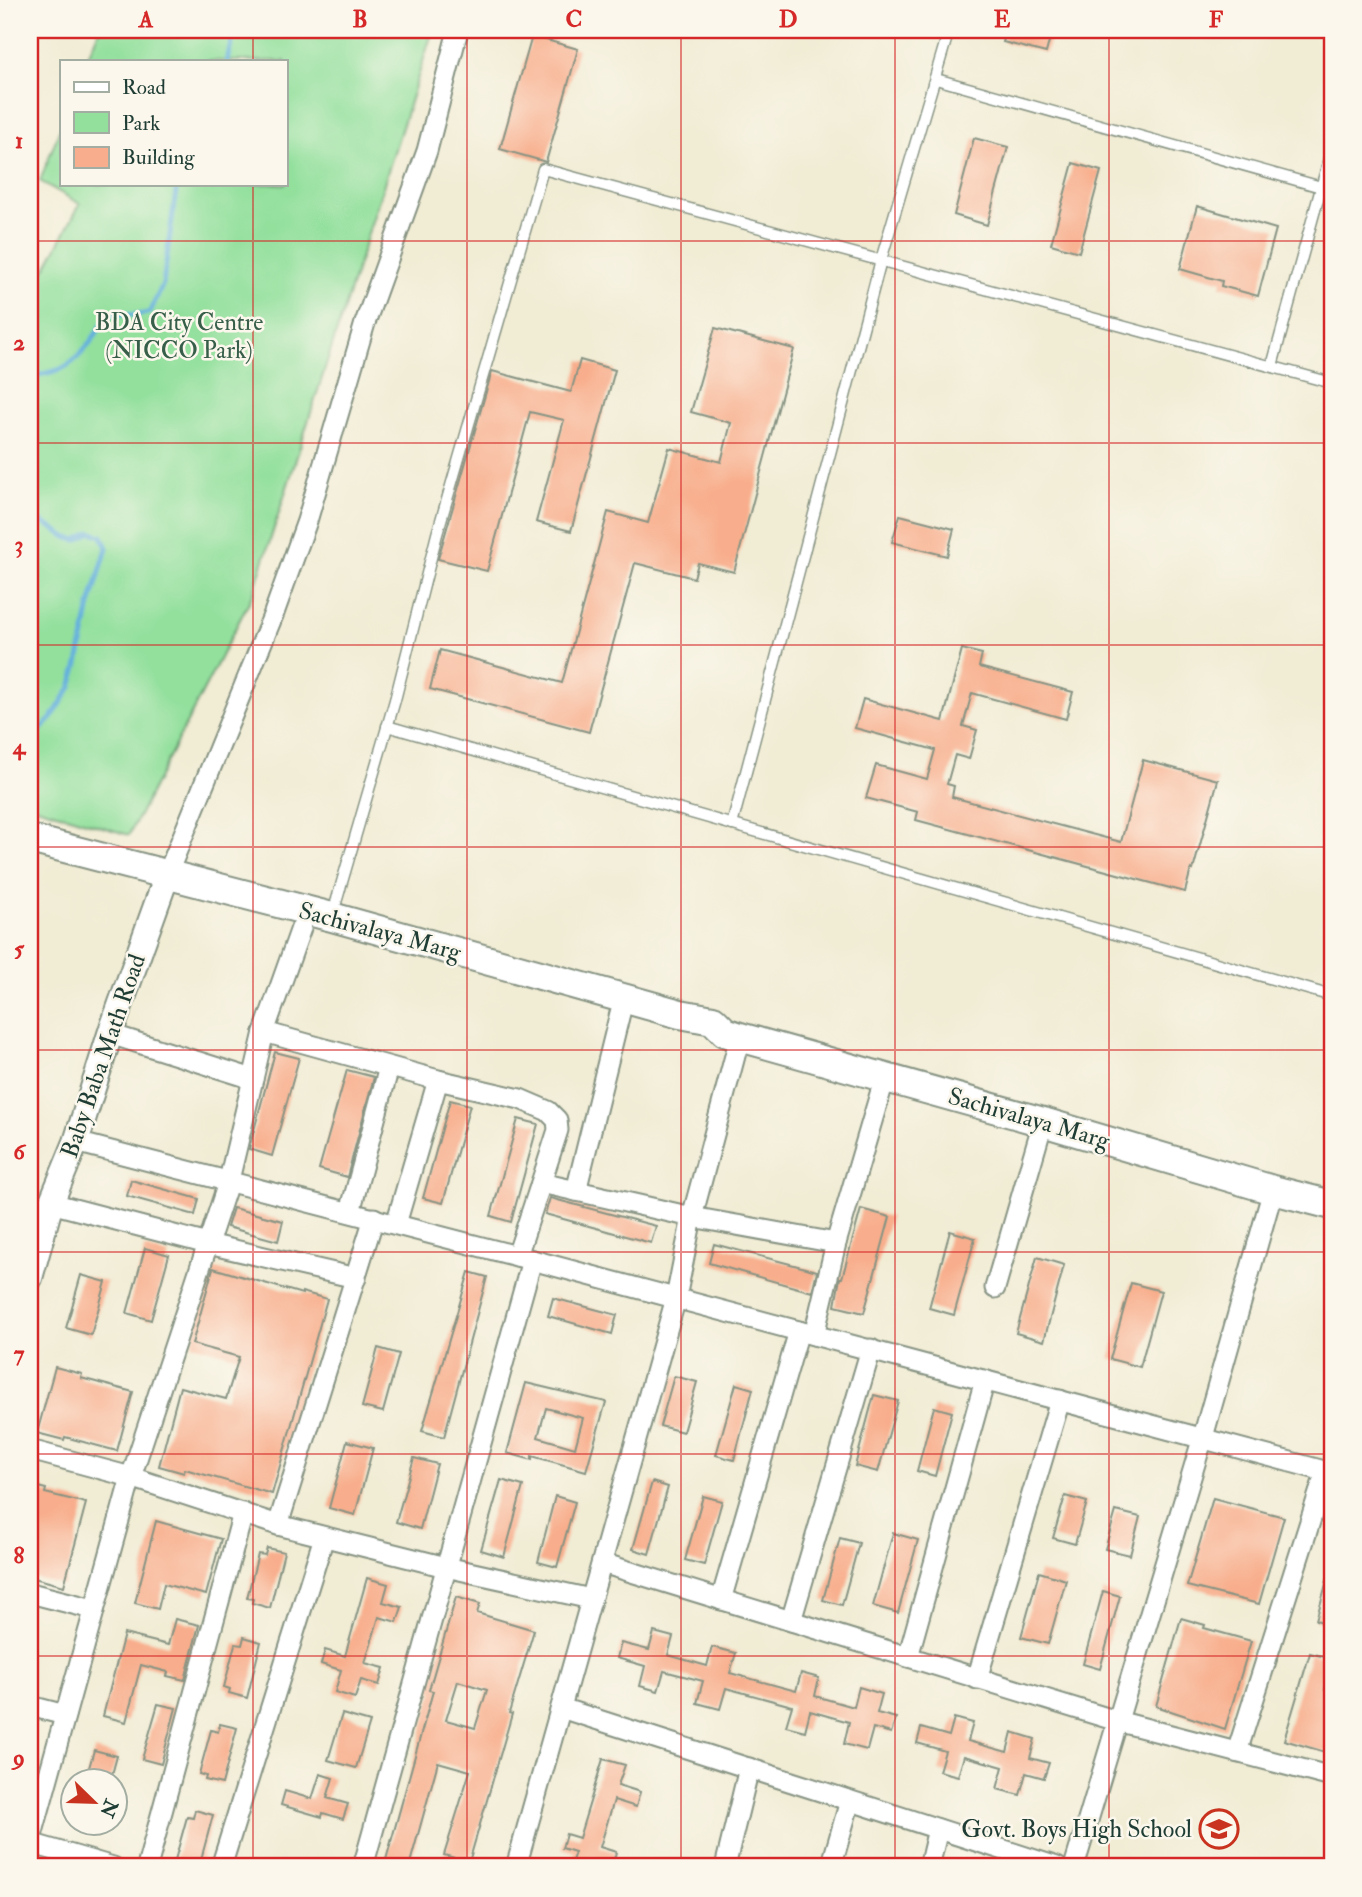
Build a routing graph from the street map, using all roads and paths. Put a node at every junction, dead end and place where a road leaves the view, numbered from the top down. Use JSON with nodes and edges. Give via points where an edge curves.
{"nodes":[{"id":1,"x":458,"y":30,"type":"edge"},
{"id":2,"x":950,"y":30,"type":"edge"},
{"id":3,"x":936,"y":79,"type":"junction"},
{"id":4,"x":1332,"y":148,"type":"edge"},
{"id":5,"x":1321,"y":187,"type":"junction"},
{"id":6,"x":1332,"y":190,"type":"edge"},
{"id":7,"x":881,"y":260,"type":"junction"},
{"id":8,"x":1272,"y":366,"type":"junction"},
{"id":9,"x":1332,"y":383,"type":"edge"},
{"id":10,"x":387,"y":726,"type":"junction"},
{"id":11,"x":732,"y":825,"type":"junction"},
{"id":12,"x":30,"y":839,"type":"edge"},
{"id":13,"x":30,"y":857,"type":"edge"},
{"id":14,"x":164,"y":883,"type":"junction"},
{"id":15,"x":332,"y":917,"type":"junction"},
{"id":16,"x":301,"y":929,"type":"junction"},
{"id":17,"x":1332,"y":996,"type":"edge"},
{"id":18,"x":620,"y":1013,"type":"junction"},
{"id":19,"x":264,"y":1032,"type":"junction"},
{"id":20,"x":110,"y":1034,"type":"junction"},
{"id":21,"x":733,"y":1034,"type":"junction"},
{"id":22,"x":389,"y":1067,"type":"junction"},
{"id":23,"x":885,"y":1077,"type":"junction"},
{"id":24,"x":253,"y":1079,"type":"junction"},
{"id":25,"x":438,"y":1080,"type":"junction"},
{"id":26,"x":1043,"y":1122,"type":"junction"},
{"id":27,"x":76,"y":1142,"type":"junction"},
{"id":28,"x":229,"y":1180,"type":"junction"},
{"id":29,"x":541,"y":1183,"type":"junction"},
{"id":30,"x":1273,"y":1190,"type":"junction"},
{"id":31,"x":576,"y":1191,"type":"junction"},
{"id":32,"x":1329,"y":1200,"type":"edge"},
{"id":33,"x":51,"y":1203,"type":"junction"},
{"id":34,"x":350,"y":1212,"type":"junction"},
{"id":35,"x":692,"y":1217,"type":"junction"},
{"id":36,"x":374,"y":1218,"type":"junction"},
{"id":37,"x":396,"y":1224,"type":"junction"},
{"id":38,"x":836,"y":1243,"type":"junction"},
{"id":39,"x":208,"y":1244,"type":"junction"},
{"id":40,"x":524,"y":1258,"type":"junction"},
{"id":41,"x":30,"y":1278,"type":"edge"},
{"id":42,"x":356,"y":1278,"type":"junction"},
{"id":43,"x":995,"y":1288,"type":"dead end"},
{"id":44,"x":676,"y":1298,"type":"junction"},
{"id":45,"x":807,"y":1333,"type":"junction"},
{"id":46,"x":871,"y":1349,"type":"junction"},
{"id":47,"x":985,"y":1380,"type":"junction"},
{"id":48,"x":1060,"y":1400,"type":"junction"},
{"id":49,"x":1203,"y":1437,"type":"junction"},
{"id":50,"x":30,"y":1450,"type":"edge"},
{"id":51,"x":1329,"y":1472,"type":"edge"},
{"id":52,"x":131,"y":1476,"type":"junction"},
{"id":53,"x":243,"y":1513,"type":"junction"},
{"id":54,"x":278,"y":1525,"type":"junction"},
{"id":55,"x":324,"y":1537,"type":"junction"},
{"id":56,"x":602,"y":1563,"type":"junction"},
{"id":57,"x":446,"y":1567,"type":"junction"},
{"id":58,"x":30,"y":1593,"type":"edge"},
{"id":59,"x":591,"y":1599,"type":"junction"},
{"id":60,"x":721,"y":1600,"type":"junction"},
{"id":61,"x":93,"y":1609,"type":"junction"},
{"id":62,"x":791,"y":1621,"type":"junction"},
{"id":63,"x":908,"y":1657,"type":"junction"},
{"id":64,"x":977,"y":1679,"type":"junction"},
{"id":65,"x":30,"y":1706,"type":"edge"},
{"id":66,"x":561,"y":1708,"type":"junction"},
{"id":67,"x":65,"y":1715,"type":"junction"},
{"id":68,"x":1117,"y":1721,"type":"junction"},
{"id":69,"x":1237,"y":1752,"type":"junction"},
{"id":70,"x":749,"y":1768,"type":"junction"},
{"id":71,"x":1332,"y":1777,"type":"edge"},
{"id":72,"x":850,"y":1801,"type":"junction"},
{"id":73,"x":938,"y":1829,"type":"junction"},
{"id":74,"x":30,"y":1843,"type":"edge"},
{"id":75,"x":113,"y":1867,"type":"edge"},
{"id":76,"x":147,"y":1867,"type":"edge"},
{"id":77,"x":221,"y":1867,"type":"edge"},
{"id":78,"x":363,"y":1867,"type":"edge"},
{"id":79,"x":516,"y":1867,"type":"edge"},
{"id":80,"x":725,"y":1867,"type":"edge"},
{"id":81,"x":831,"y":1867,"type":"edge"},
{"id":82,"x":929,"y":1867,"type":"edge"},
{"id":83,"x":1057,"y":1867,"type":"edge"},
{"id":84,"x":1073,"y":1867,"type":"edge"}],
"edges":[{"from":1,"to":14,"type":"street","via":[[427,151],[365,323],[307,521],[223,744]]},
{"from":2,"to":3,"type":"lane"},
{"from":3,"to":5,"type":"lane"},
{"from":3,"to":7,"type":"lane"},
{"from":4,"to":5,"type":"lane"},
{"from":5,"to":6,"type":"lane"},
{"from":5,"to":8,"type":"lane"},
{"from":7,"to":8,"type":"lane"},
{"from":7,"to":10,"type":"lane","via":[[543,169],[437,534]]},
{"from":7,"to":11,"type":"lane"},
{"from":8,"to":9,"type":"lane"},
{"from":10,"to":11,"type":"lane"},
{"from":10,"to":15,"type":"lane"},
{"from":11,"to":17,"type":"lane"},
{"from":12,"to":14,"type":"main road","name":"Sachivalaya Marg"},
{"from":13,"to":14,"type":"main road","name":"Sachivalaya Marg"},
{"from":14,"to":15,"type":"main road","name":"Sachivalaya Marg"},
{"from":14,"to":16,"type":"main road","name":"Sachivalaya Marg"},
{"from":14,"to":20,"type":"street","name":"Baby Baba Math Road"},
{"from":15,"to":21,"type":"main road","name":"Sachivalaya Marg","via":[[713,1020]]},
{"from":16,"to":18,"type":"main road","name":"Sachivalaya Marg"},
{"from":16,"to":19,"type":"street"},
{"from":18,"to":21,"type":"main road","name":"Sachivalaya Marg","via":[[709,1040]]},
{"from":18,"to":31,"type":"street"},
{"from":19,"to":22,"type":"street"},
{"from":19,"to":24,"type":"street"},
{"from":20,"to":24,"type":"street"},
{"from":20,"to":27,"type":"street","name":"Baby Baba Math Road"},
{"from":21,"to":23,"type":"main road","name":"Sachivalaya Marg"},
{"from":21,"to":35,"type":"street"},
{"from":22,"to":25,"type":"street"},
{"from":22,"to":34,"type":"street"},
{"from":23,"to":26,"type":"main road","name":"Sachivalaya Marg"},
{"from":23,"to":38,"type":"street"},
{"from":24,"to":28,"type":"street"},
{"from":25,"to":29,"type":"street","via":[[520,1100],[556,1119],[558,1130]]},
{"from":25,"to":37,"type":"street"},
{"from":26,"to":30,"type":"main road","name":"Sachivalaya Marg"},
{"from":26,"to":43,"type":"street"},
{"from":27,"to":28,"type":"street"},
{"from":27,"to":33,"type":"street","name":"Baby Baba Math Road"},
{"from":28,"to":34,"type":"street"},
{"from":28,"to":39,"type":"street"},
{"from":29,"to":31,"type":"street"},
{"from":29,"to":40,"type":"street"},
{"from":30,"to":32,"type":"main road","name":"Sachivalaya Marg"},
{"from":30,"to":49,"type":"street"},
{"from":31,"to":35,"type":"street"},
{"from":33,"to":39,"type":"street"},
{"from":33,"to":41,"type":"street","name":"Baby Baba Math Road"},
{"from":34,"to":36,"type":"street"},
{"from":35,"to":38,"type":"street"},
{"from":35,"to":44,"type":"street"},
{"from":36,"to":37,"type":"street"},
{"from":36,"to":42,"type":"street"},
{"from":37,"to":40,"type":"street"},
{"from":38,"to":45,"type":"street"},
{"from":39,"to":42,"type":"street"},
{"from":39,"to":52,"type":"street"},
{"from":40,"to":44,"type":"street"},
{"from":40,"to":57,"type":"street"},
{"from":42,"to":54,"type":"street"},
{"from":44,"to":45,"type":"street"},
{"from":44,"to":56,"type":"street"},
{"from":45,"to":46,"type":"street"},
{"from":45,"to":60,"type":"street"},
{"from":46,"to":47,"type":"street"},
{"from":46,"to":62,"type":"street"},
{"from":47,"to":48,"type":"street"},
{"from":47,"to":63,"type":"street"},
{"from":48,"to":49,"type":"street"},
{"from":48,"to":64,"type":"street"},
{"from":49,"to":51,"type":"street"},
{"from":49,"to":68,"type":"street"},
{"from":50,"to":52,"type":"street"},
{"from":51,"to":69,"type":"street"},
{"from":52,"to":53,"type":"street"},
{"from":52,"to":61,"type":"street"},
{"from":53,"to":54,"type":"street"},
{"from":53,"to":76,"type":"street"},
{"from":54,"to":55,"type":"street"},
{"from":55,"to":57,"type":"street"},
{"from":55,"to":77,"type":"street"},
{"from":56,"to":59,"type":"street"},
{"from":56,"to":60,"type":"street"},
{"from":57,"to":59,"type":"street"},
{"from":57,"to":78,"type":"street"},
{"from":58,"to":61,"type":"street"},
{"from":59,"to":66,"type":"street"},
{"from":60,"to":62,"type":"street"},
{"from":61,"to":67,"type":"street"},
{"from":62,"to":63,"type":"street"},
{"from":63,"to":64,"type":"street"},
{"from":64,"to":68,"type":"street"},
{"from":65,"to":67,"type":"street"},
{"from":66,"to":70,"type":"street"},
{"from":66,"to":79,"type":"street"},
{"from":67,"to":74,"type":"street"},
{"from":68,"to":69,"type":"street"},
{"from":68,"to":84,"type":"street"},
{"from":69,"to":71,"type":"street"},
{"from":70,"to":72,"type":"street"},
{"from":70,"to":80,"type":"street"},
{"from":72,"to":73,"type":"street"},
{"from":72,"to":81,"type":"street"},
{"from":73,"to":82,"type":"street"},
{"from":73,"to":83,"type":"street"},
{"from":74,"to":75,"type":"street"}]}
